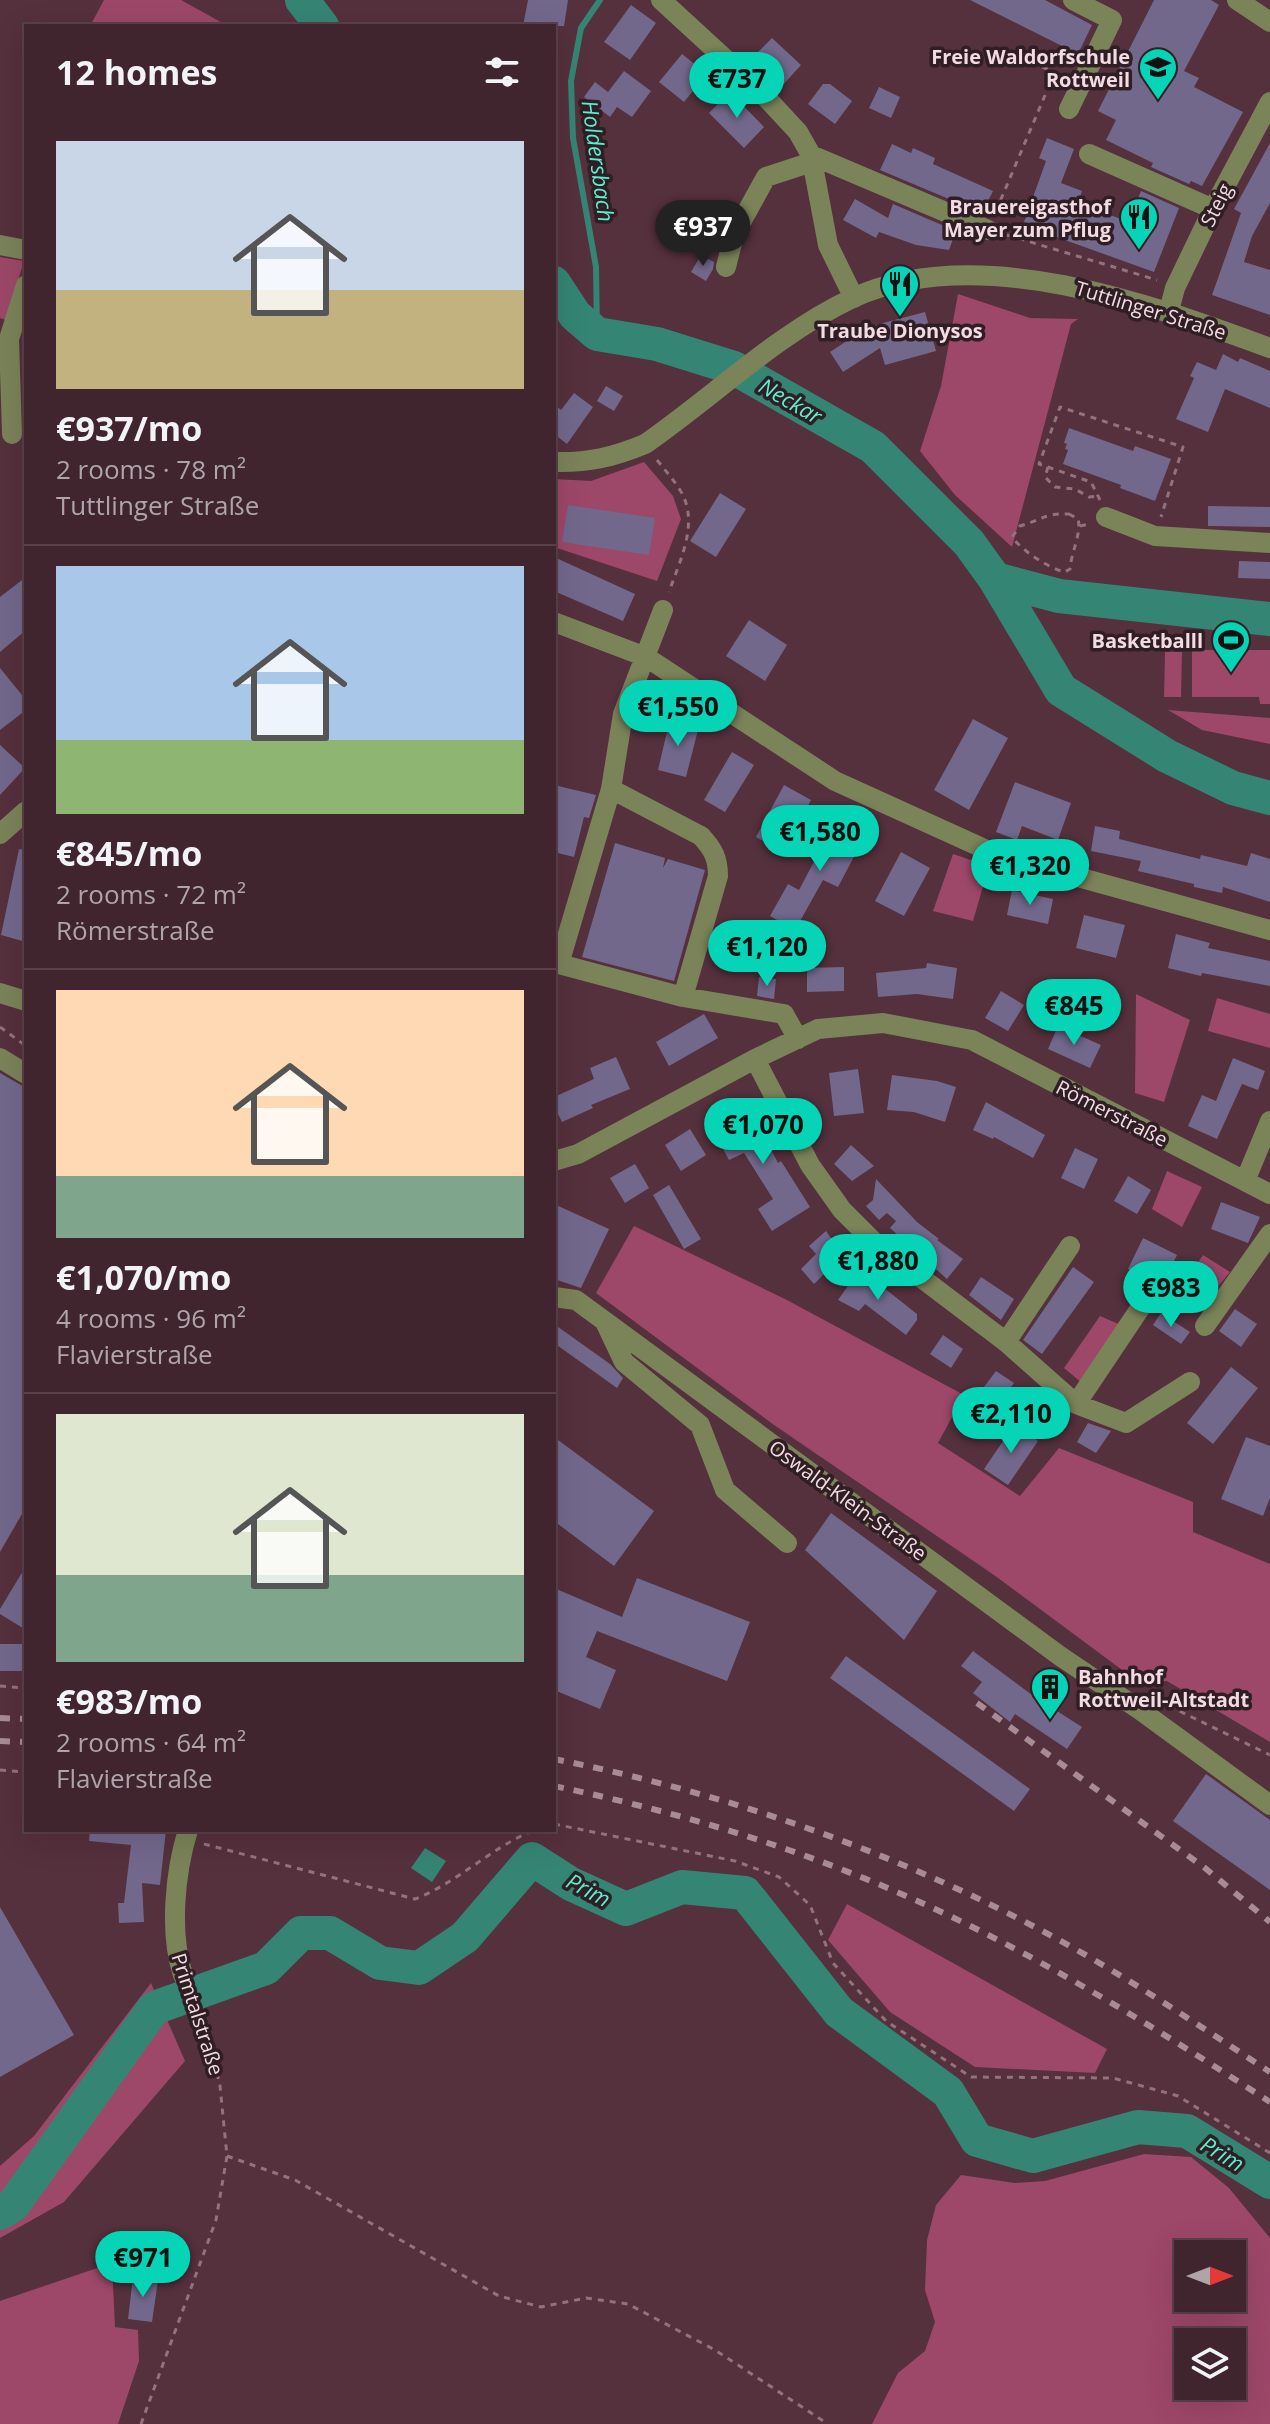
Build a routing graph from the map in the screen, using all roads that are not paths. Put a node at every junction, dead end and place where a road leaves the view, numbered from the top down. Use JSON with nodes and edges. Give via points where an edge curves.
{"nodes":[{"id":1,"x":661,"y":0,"type":"edge"},
{"id":2,"x":1073,"y":0,"type":"edge"},
{"id":3,"x":1237,"y":0,"type":"edge"},
{"id":4,"x":1270,"y":22,"type":"edge"},
{"id":5,"x":1270,"y":102,"type":"edge"},
{"id":6,"x":1069,"y":109,"type":"dead end"},
{"id":7,"x":1089,"y":154,"type":"dead end"},
{"id":8,"x":811,"y":158,"type":"junction"},
{"id":9,"x":1213,"y":209,"type":"junction"},
{"id":10,"x":988,"y":230,"type":"road end"},
{"id":11,"x":0,"y":245,"type":"edge"},
{"id":12,"x":24,"y":250,"type":"edge"},
{"id":13,"x":726,"y":267,"type":"dead end"},
{"id":14,"x":24,"y":298,"type":"edge"},
{"id":15,"x":854,"y":298,"type":"junction"},
{"id":16,"x":1169,"y":311,"type":"junction"},
{"id":17,"x":18,"y":339,"type":"edge"},
{"id":18,"x":1270,"y":348,"type":"edge"},
{"id":19,"x":24,"y":390,"type":"edge"},
{"id":20,"x":15,"y":433,"type":"edge"},
{"id":21,"x":556,"y":462,"type":"edge"},
{"id":22,"x":1106,"y":517,"type":"road end"},
{"id":23,"x":1270,"y":543,"type":"edge"},
{"id":24,"x":663,"y":610,"type":"road end"},
{"id":25,"x":556,"y":623,"type":"edge"},
{"id":26,"x":646,"y":657,"type":"junction"},
{"id":27,"x":611,"y":789,"type":"junction"},
{"id":28,"x":24,"y":813,"type":"edge"},
{"id":29,"x":0,"y":834,"type":"edge"},
{"id":30,"x":1270,"y":930,"type":"edge"},
{"id":31,"x":556,"y":971,"type":"edge"},
{"id":32,"x":0,"y":993,"type":"edge"},
{"id":33,"x":683,"y":997,"type":"junction"},
{"id":34,"x":24,"y":1000,"type":"edge"},
{"id":35,"x":798,"y":1039,"type":"junction"},
{"id":36,"x":0,"y":1058,"type":"edge"},
{"id":37,"x":755,"y":1059,"type":"junction"},
{"id":38,"x":24,"y":1073,"type":"edge"},
{"id":39,"x":1270,"y":1121,"type":"edge"},
{"id":40,"x":556,"y":1160,"type":"edge"},
{"id":41,"x":1245,"y":1181,"type":"junction"},
{"id":42,"x":1270,"y":1194,"type":"edge"},
{"id":43,"x":1270,"y":1234,"type":"edge"},
{"id":44,"x":1070,"y":1246,"type":"dead end"},
{"id":45,"x":1155,"y":1286,"type":"dead end"},
{"id":46,"x":556,"y":1297,"type":"edge"},
{"id":47,"x":605,"y":1322,"type":"junction"},
{"id":48,"x":1205,"y":1326,"type":"dead end"},
{"id":49,"x":1006,"y":1342,"type":"junction"},
{"id":50,"x":1190,"y":1382,"type":"dead end"},
{"id":51,"x":1076,"y":1404,"type":"junction"},
{"id":52,"x":787,"y":1543,"type":"dead end"},
{"id":53,"x":1270,"y":1805,"type":"edge"},
{"id":54,"x":186,"y":1835,"type":"edge"},
{"id":55,"x":183,"y":1975,"type":"road end"}],
"edges":[{"from":1,"to":8,"type":"street","via":[[760,91],[798,132]]},
{"from":2,"to":6,"type":"street","via":[[1112,20]]},
{"from":3,"to":4,"type":"street"},
{"from":5,"to":9,"type":"street","name":"Steig"},
{"from":7,"to":9,"type":"street"},
{"from":8,"to":10,"type":"street"},
{"from":8,"to":13,"type":"street","via":[[766,177],[734,235]]},
{"from":8,"to":15,"type":"street","via":[[828,245]]},
{"from":9,"to":16,"type":"street","name":"Steig"},
{"from":11,"to":12,"type":"street"},
{"from":14,"to":17,"type":"street"},
{"from":15,"to":16,"type":"street","name":"Tuttlinger Straße","via":[[900,282],[968,276],[1049,282]]},
{"from":15,"to":21,"type":"street","name":"Tuttlinger Straße","via":[[797,331],[651,439],[620,455],[585,463]]},
{"from":16,"to":18,"type":"street","name":"Tuttlinger Straße"},
{"from":17,"to":20,"type":"street"},
{"from":19,"to":20,"type":"street"},
{"from":22,"to":23,"type":"street","via":[[1155,536]]},
{"from":24,"to":26,"type":"street"},
{"from":25,"to":26,"type":"street"},
{"from":26,"to":27,"type":"street","via":[[623,714]]},
{"from":26,"to":30,"type":"street","via":[[835,781],[998,855]]},
{"from":27,"to":31,"type":"street"},
{"from":27,"to":33,"type":"street","via":[[701,836],[718,861]]},
{"from":28,"to":29,"type":"street"},
{"from":31,"to":33,"type":"street"},
{"from":32,"to":34,"type":"street"},
{"from":33,"to":35,"type":"street","via":[[784,1014]]},
{"from":35,"to":37,"type":"street","name":"Römerstraße"},
{"from":35,"to":41,"type":"street","name":"Römerstraße","via":[[818,1029],[883,1023],[972,1040]]},
{"from":36,"to":38,"type":"street"},
{"from":37,"to":40,"type":"street","name":"Römerstraße","via":[[578,1154]]},
{"from":37,"to":49,"type":"street","via":[[810,1165],[842,1210],[874,1242]]},
{"from":39,"to":41,"type":"street"},
{"from":41,"to":42,"type":"street","name":"Römerstraße"},
{"from":43,"to":48,"type":"street"},
{"from":44,"to":49,"type":"street"},
{"from":45,"to":51,"type":"street"},
{"from":46,"to":47,"type":"street","name":"Oswald-Klein-Straße","via":[[576,1300]]},
{"from":47,"to":52,"type":"street","via":[[624,1362],[700,1425],[725,1490]]},
{"from":47,"to":53,"type":"street","name":"Oswald-Klein-Straße"},
{"from":49,"to":51,"type":"street"},
{"from":50,"to":51,"type":"street","via":[[1126,1423]]},
{"from":54,"to":55,"type":"street","name":"Primtalstraße","via":[[173,1920]]}]}
